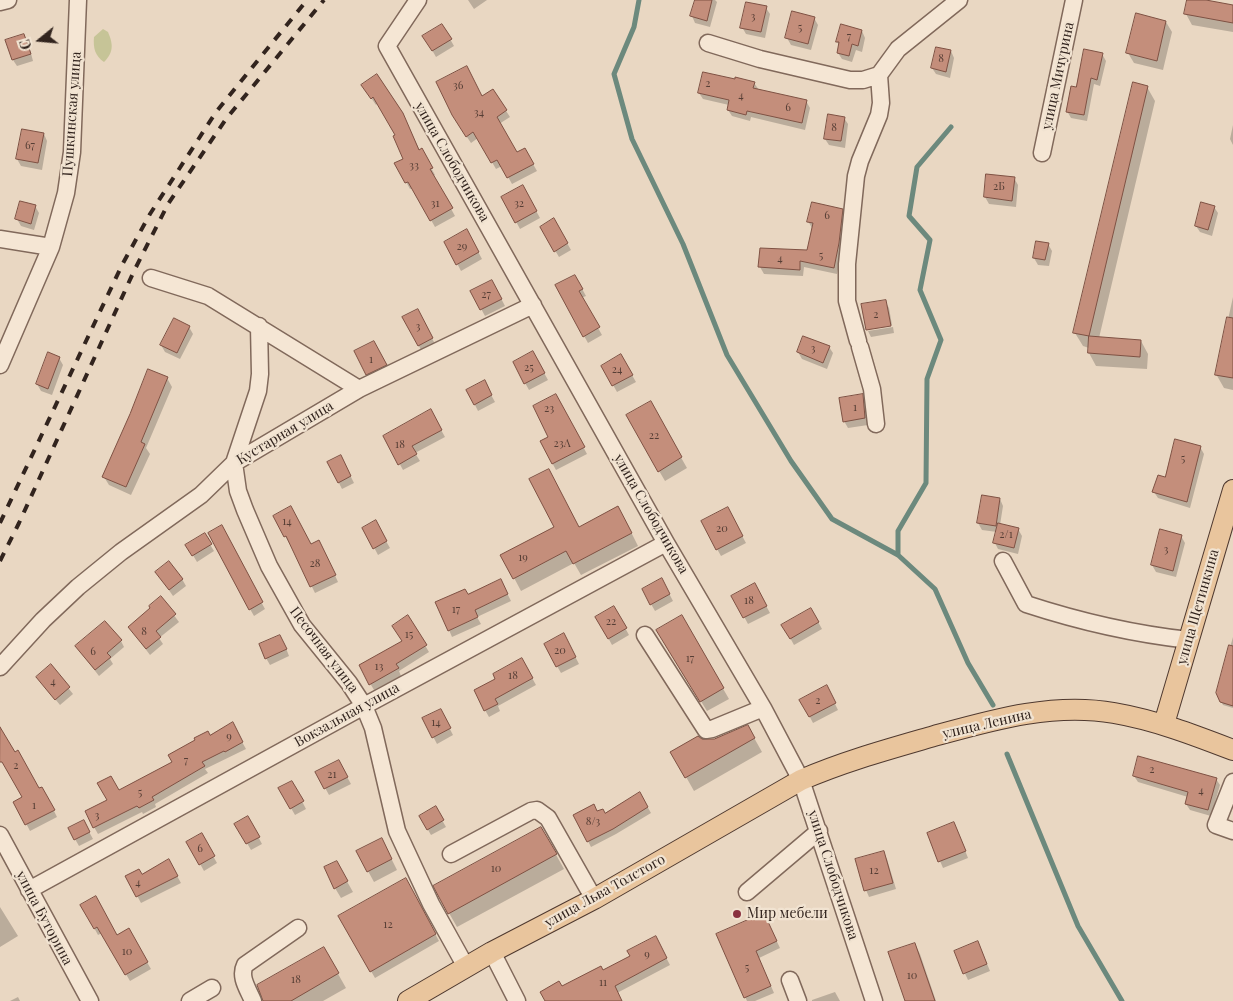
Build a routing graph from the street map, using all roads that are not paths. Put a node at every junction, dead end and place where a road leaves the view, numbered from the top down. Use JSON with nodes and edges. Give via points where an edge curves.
{"nodes":[{"id":1,"x":8,"y":0,"type":"edge"},
{"id":2,"x":78,"y":0,"type":"edge"},
{"id":3,"x":418,"y":0,"type":"edge"},
{"id":4,"x":959,"y":0,"type":"edge"},
{"id":5,"x":1074,"y":0,"type":"edge"},
{"id":6,"x":0,"y":2,"type":"edge"},
{"id":7,"x":708,"y":43,"type":"dead end"},
{"id":8,"x":879,"y":75,"type":"junction"},
{"id":9,"x":1042,"y":153,"type":"dead end"},
{"id":10,"x":0,"y":239,"type":"edge"},
{"id":11,"x":50,"y":247,"type":"junction"},
{"id":12,"x":151,"y":278,"type":"dead end"},
{"id":13,"x":533,"y":305,"type":"junction"},
{"id":14,"x":259,"y":326,"type":"junction"},
{"id":15,"x":0,"y":365,"type":"edge"},
{"id":16,"x":359,"y":389,"type":"junction"},
{"id":17,"x":876,"y":424,"type":"dead end"},
{"id":18,"x":234,"y":463,"type":"junction"},
{"id":19,"x":1233,"y":490,"type":"edge"},
{"id":20,"x":666,"y":543,"type":"junction"},
{"id":21,"x":1003,"y":561,"type":"dead end"},
{"id":22,"x":646,"y":635,"type":"dead end"},
{"id":23,"x":1189,"y":640,"type":"junction"},
{"id":24,"x":0,"y":667,"type":"edge"},
{"id":25,"x":364,"y":706,"type":"junction"},
{"id":26,"x":763,"y":708,"type":"junction"},
{"id":27,"x":1164,"y":724,"type":"junction"},
{"id":28,"x":1233,"y":750,"type":"edge"},
{"id":29,"x":801,"y":780,"type":"junction"},
{"id":30,"x":1233,"y":782,"type":"edge"},
{"id":31,"x":819,"y":831,"type":"junction"},
{"id":32,"x":1233,"y":831,"type":"edge"},
{"id":33,"x":0,"y":835,"type":"edge"},
{"id":34,"x":451,"y":854,"type":"dead end"},
{"id":35,"x":29,"y":890,"type":"junction"},
{"id":36,"x":747,"y":892,"type":"dead end"},
{"id":37,"x":594,"y":899,"type":"junction"},
{"id":38,"x":298,"y":928,"type":"dead end"},
{"id":39,"x":492,"y":952,"type":"junction"},
{"id":40,"x":466,"y":967,"type":"junction"},
{"id":41,"x":790,"y":980,"type":"dead end"},
{"id":42,"x":212,"y":988,"type":"dead end"},
{"id":43,"x":90,"y":1001,"type":"edge"},
{"id":44,"x":190,"y":1001,"type":"edge"},
{"id":45,"x":253,"y":1001,"type":"edge"},
{"id":46,"x":408,"y":1001,"type":"edge"},
{"id":47,"x":517,"y":1001,"type":"edge"},
{"id":48,"x":798,"y":1001,"type":"edge"},
{"id":49,"x":874,"y":1001,"type":"edge"}],
"edges":[{"from":1,"to":6,"type":"street"},
{"from":2,"to":11,"type":"street","name":"Пушкинская улица","via":[[72,152],[66,193]]},
{"from":3,"to":13,"type":"street","name":"улица Слободчикова","via":[[386,46]]},
{"from":4,"to":8,"type":"street","via":[[898,49]]},
{"from":5,"to":9,"type":"street","name":"улица Мичурина"},
{"from":7,"to":8,"type":"street","via":[[850,80]]},
{"from":8,"to":17,"type":"street","via":[[881,103],[856,176],[847,256],[847,301],[872,389]]},
{"from":10,"to":11,"type":"street"},
{"from":11,"to":15,"type":"street","name":"Пушкинская улица"},
{"from":12,"to":14,"type":"street","via":[[208,296]]},
{"from":13,"to":16,"type":"street","name":"Кустарная улица"},
{"from":13,"to":20,"type":"street","name":"улица Слободчикова"},
{"from":14,"to":16,"type":"street"},
{"from":14,"to":18,"type":"street","name":"Песочная улица","via":[[258,390]]},
{"from":16,"to":18,"type":"street","name":"Кустарная улица"},
{"from":18,"to":24,"type":"street","name":"Кустарная улица","via":[[201,495],[78,587]]},
{"from":18,"to":25,"type":"street","name":"Песочная улица","via":[[244,510],[269,566],[302,625]]},
{"from":19,"to":23,"type":"main road","name":"улица Щетинкина"},
{"from":20,"to":25,"type":"street","name":"Вокзальная улица"},
{"from":20,"to":26,"type":"street","name":"улица Слободчикова"},
{"from":21,"to":23,"type":"street","via":[[1026,604],[1158,637]]},
{"from":22,"to":26,"type":"street","via":[[706,730]]},
{"from":23,"to":27,"type":"main road","name":"улица Щетинкина"},
{"from":25,"to":35,"type":"street","name":"Вокзальная улица"},
{"from":25,"to":40,"type":"street","name":"Песочная улица","via":[[373,728],[397,830]]},
{"from":26,"to":29,"type":"street","name":"улица Слободчикова"},
{"from":27,"to":28,"type":"main road","name":"улица Ленина"},
{"from":27,"to":29,"type":"main road","name":"улица Ленина","via":[[1112,712],[1079,710],[1002,718],[867,755]]},
{"from":29,"to":31,"type":"street","name":"улица Слободчикова"},
{"from":29,"to":37,"type":"main road","name":"улица Льва Толстого"},
{"from":30,"to":32,"type":"street","via":[[1216,825]]},
{"from":31,"to":36,"type":"street"},
{"from":31,"to":49,"type":"street","name":"улица Слободчикова"},
{"from":33,"to":35,"type":"street","name":"улица Буторина"},
{"from":34,"to":37,"type":"street","via":[[537,810],[548,818]]},
{"from":35,"to":43,"type":"street","name":"улица Буторина"},
{"from":37,"to":39,"type":"main road","name":"улица Льва Толстого"},
{"from":38,"to":45,"type":"street","via":[[245,965],[243,979]]},
{"from":39,"to":40,"type":"main road","name":"улица Льва Толстого"},
{"from":39,"to":47,"type":"street"},
{"from":40,"to":46,"type":"main road","name":"улица Льва Толстого"},
{"from":41,"to":48,"type":"street"},
{"from":42,"to":44,"type":"street"}]}
